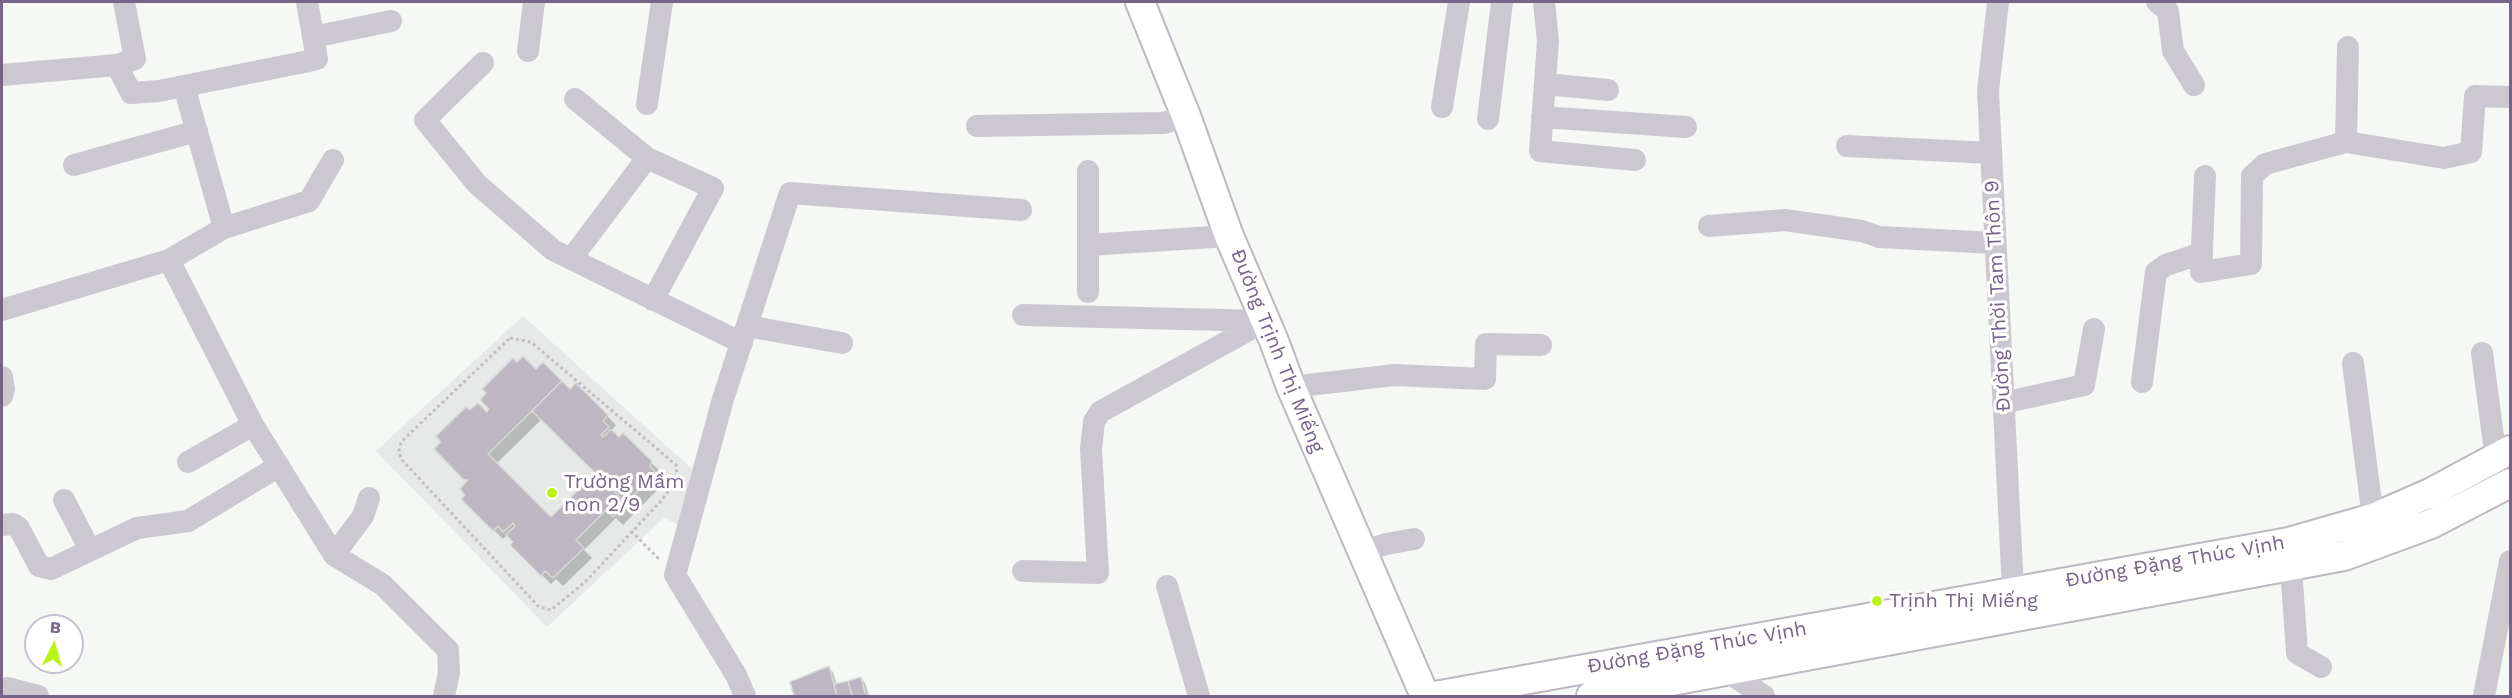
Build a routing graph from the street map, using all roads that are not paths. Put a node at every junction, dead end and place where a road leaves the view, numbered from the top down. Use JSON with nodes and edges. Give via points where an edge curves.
{"nodes":[{"id":1,"x":124,"y":2,"type":"edge"},
{"id":2,"x":307,"y":2,"type":"edge"},
{"id":3,"x":534,"y":2,"type":"edge"},
{"id":4,"x":662,"y":2,"type":"edge"},
{"id":5,"x":1140,"y":2,"type":"edge"},
{"id":6,"x":1459,"y":2,"type":"edge"},
{"id":7,"x":1503,"y":2,"type":"edge"},
{"id":8,"x":1544,"y":2,"type":"edge"},
{"id":9,"x":1998,"y":2,"type":"edge"},
{"id":10,"x":2157,"y":2,"type":"edge"},
{"id":11,"x":391,"y":21,"type":"dead end"},
{"id":12,"x":313,"y":37,"type":"junction"},
{"id":13,"x":2348,"y":47,"type":"dead end"},
{"id":14,"x":528,"y":51,"type":"dead end"},
{"id":15,"x":483,"y":63,"type":"dead end"},
{"id":16,"x":117,"y":65,"type":"junction"},
{"id":17,"x":2,"y":75,"type":"edge"},
{"id":18,"x":1545,"y":84,"type":"junction"},
{"id":19,"x":184,"y":86,"type":"junction"},
{"id":20,"x":2194,"y":86,"type":"dead end"},
{"id":21,"x":1608,"y":90,"type":"dead end"},
{"id":22,"x":2511,"y":97,"type":"edge"},
{"id":23,"x":575,"y":99,"type":"dead end"},
{"id":24,"x":647,"y":104,"type":"dead end"},
{"id":25,"x":1442,"y":107,"type":"dead end"},
{"id":26,"x":1186,"y":116,"type":"junction"},
{"id":27,"x":1542,"y":117,"type":"junction"},
{"id":28,"x":1488,"y":118,"type":"dead end"},
{"id":29,"x":977,"y":126,"type":"dead end"},
{"id":30,"x":1686,"y":127,"type":"dead end"},
{"id":31,"x":196,"y":131,"type":"junction"},
{"id":32,"x":2346,"y":142,"type":"junction"},
{"id":33,"x":1847,"y":146,"type":"dead end"},
{"id":34,"x":1991,"y":153,"type":"junction"},
{"id":35,"x":647,"y":158,"type":"junction"},
{"id":36,"x":333,"y":160,"type":"dead end"},
{"id":37,"x":1635,"y":160,"type":"dead end"},
{"id":38,"x":74,"y":165,"type":"dead end"},
{"id":39,"x":1088,"y":171,"type":"dead end"},
{"id":40,"x":2205,"y":176,"type":"dead end"},
{"id":41,"x":1022,"y":210,"type":"dead end"},
{"id":42,"x":1709,"y":226,"type":"dead end"},
{"id":43,"x":224,"y":228,"type":"junction"},
{"id":44,"x":1229,"y":236,"type":"junction"},
{"id":45,"x":1995,"y":243,"type":"junction"},
{"id":46,"x":1088,"y":245,"type":"junction"},
{"id":47,"x":2202,"y":253,"type":"junction"},
{"id":48,"x":571,"y":259,"type":"junction"},
{"id":49,"x":169,"y":260,"type":"junction"},
{"id":50,"x":1088,"y":292,"type":"dead end"},
{"id":51,"x":653,"y":300,"type":"junction"},
{"id":52,"x":2,"y":310,"type":"edge"},
{"id":53,"x":1023,"y":315,"type":"dead end"},
{"id":54,"x":1265,"y":321,"type":"junction"},
{"id":55,"x":2094,"y":329,"type":"dead end"},
{"id":56,"x":744,"y":334,"type":"junction"},
{"id":57,"x":842,"y":343,"type":"dead end"},
{"id":58,"x":1541,"y":345,"type":"dead end"},
{"id":59,"x":2482,"y":352,"type":"dead end"},
{"id":60,"x":2353,"y":363,"type":"dead end"},
{"id":61,"x":2,"y":377,"type":"edge"},
{"id":62,"x":2142,"y":382,"type":"dead end"},
{"id":63,"x":1291,"y":387,"type":"junction"},
{"id":64,"x":2,"y":396,"type":"edge"},
{"id":65,"x":2003,"y":402,"type":"junction"},
{"id":66,"x":253,"y":425,"type":"junction"},
{"id":67,"x":2503,"y":455,"type":"edge"},
{"id":68,"x":188,"y":462,"type":"dead end"},
{"id":69,"x":279,"y":466,"type":"junction"},
{"id":70,"x":2511,"y":483,"type":"edge"},
{"id":71,"x":369,"y":498,"type":"dead end"},
{"id":72,"x":64,"y":500,"type":"dead end"},
{"id":73,"x":2373,"y":519,"type":"junction"},
{"id":74,"x":2,"y":525,"type":"edge"},
{"id":75,"x":1414,"y":539,"type":"dead end"},
{"id":76,"x":90,"y":550,"type":"junction"},
{"id":77,"x":1362,"y":552,"type":"junction"},
{"id":78,"x":334,"y":555,"type":"junction"},
{"id":79,"x":2511,"y":561,"type":"edge"},
{"id":80,"x":2292,"y":567,"type":"junction"},
{"id":81,"x":1023,"y":571,"type":"dead end"},
{"id":82,"x":1167,"y":586,"type":"dead end"},
{"id":83,"x":2013,"y":590,"type":"junction"},
{"id":84,"x":2321,"y":667,"type":"dead end"},
{"id":85,"x":1726,"y":671,"type":"junction"},
{"id":86,"x":8,"y":688,"type":"dead end"},
{"id":87,"x":38,"y":696,"type":"edge"},
{"id":88,"x":444,"y":696,"type":"edge"},
{"id":89,"x":745,"y":696,"type":"edge"},
{"id":90,"x":1199,"y":696,"type":"edge"},
{"id":91,"x":1425,"y":696,"type":"edge"},
{"id":92,"x":1435,"y":696,"type":"edge"},
{"id":93,"x":1591,"y":696,"type":"edge"},
{"id":94,"x":1764,"y":696,"type":"edge"},
{"id":95,"x":2484,"y":696,"type":"edge"}],
"edges":[{"from":1,"to":16,"type":"street","via":[[135,59]]},
{"from":2,"to":12,"type":"street"},
{"from":3,"to":14,"type":"street"},
{"from":4,"to":24,"type":"street"},
{"from":5,"to":26,"type":"main road","name":"Đường Trịnh Thị Miếng"},
{"from":6,"to":25,"type":"street"},
{"from":7,"to":28,"type":"street"},
{"from":8,"to":18,"type":"street","via":[[1548,41]]},
{"from":9,"to":34,"type":"street","name":"Đường Thời Tam Thôn 9","via":[[1988,91]]},
{"from":10,"to":20,"type":"street","via":[[2168,11],[2173,51]]},
{"from":11,"to":12,"type":"street"},
{"from":12,"to":19,"type":"street","via":[[317,59]]},
{"from":13,"to":32,"type":"street"},
{"from":15,"to":48,"type":"street","via":[[425,120],[477,184],[553,250]]},
{"from":16,"to":17,"type":"street"},
{"from":16,"to":19,"type":"street","via":[[131,93]]},
{"from":18,"to":21,"type":"street"},
{"from":18,"to":27,"type":"street"},
{"from":19,"to":31,"type":"street"},
{"from":22,"to":32,"type":"street","via":[[2475,96],[2471,152],[2444,158]]},
{"from":23,"to":35,"type":"street"},
{"from":26,"to":29,"type":"street","via":[[1164,123]]},
{"from":26,"to":44,"type":"main road","name":"Đường Trịnh Thị Miếng"},
{"from":27,"to":30,"type":"street"},
{"from":27,"to":37,"type":"street","via":[[1540,151]]},
{"from":31,"to":38,"type":"street"},
{"from":31,"to":43,"type":"street"},
{"from":32,"to":47,"type":"street","via":[[2281,158],[2265,164],[2252,176],[2251,264],[2201,272]]},
{"from":33,"to":34,"type":"street"},
{"from":34,"to":45,"type":"street","name":"Đường Thời Tam Thôn 9"},
{"from":35,"to":48,"type":"street"},
{"from":35,"to":51,"type":"street","via":[[713,188]]},
{"from":36,"to":43,"type":"street","via":[[309,201]]},
{"from":39,"to":46,"type":"street"},
{"from":40,"to":47,"type":"street"},
{"from":41,"to":56,"type":"street","via":[[790,193]]},
{"from":42,"to":45,"type":"street","via":[[1785,220],[1863,231],[1879,237]]},
{"from":43,"to":49,"type":"street"},
{"from":44,"to":46,"type":"street"},
{"from":44,"to":54,"type":"main road","name":"Đường Trịnh Thị Miếng"},
{"from":45,"to":65,"type":"street","name":"Đường Thời Tam Thôn 9"},
{"from":46,"to":50,"type":"street"},
{"from":47,"to":62,"type":"street","via":[[2156,272]]},
{"from":48,"to":51,"type":"street"},
{"from":49,"to":52,"type":"street"},
{"from":49,"to":66,"type":"street"},
{"from":51,"to":56,"type":"street"},
{"from":53,"to":54,"type":"street"},
{"from":54,"to":63,"type":"main road","name":"Đường Trịnh Thị Miếng"},
{"from":54,"to":81,"type":"street","via":[[1100,412],[1094,422],[1091,449],[1098,573]]},
{"from":55,"to":65,"type":"street","via":[[2084,385]]},
{"from":56,"to":57,"type":"street"},
{"from":56,"to":89,"type":"street","via":[[675,575]]},
{"from":58,"to":63,"type":"street","via":[[1486,344],[1485,379],[1394,375]]},
{"from":59,"to":67,"type":"street"},
{"from":60,"to":73,"type":"street"},
{"from":61,"to":64,"type":"street"},
{"from":63,"to":77,"type":"main road","name":"Đường Trịnh Thị Miếng"},
{"from":65,"to":83,"type":"street","name":"Đường Thời Tam Thôn 9"},
{"from":66,"to":68,"type":"street"},
{"from":66,"to":69,"type":"street"},
{"from":67,"to":73,"type":"main road","name":"Đường Đặng Thúc Vịnh"},
{"from":69,"to":76,"type":"street","via":[[188,520],[137,528]]},
{"from":69,"to":78,"type":"street"},
{"from":70,"to":80,"type":"main road","name":"Đường Đặng Thúc Vịnh","via":[[2389,541]]},
{"from":71,"to":78,"type":"street","via":[[363,516]]},
{"from":72,"to":76,"type":"street"},
{"from":73,"to":83,"type":"main road","name":"Đường Đặng Thúc Vịnh","via":[[2289,542]]},
{"from":74,"to":76,"type":"street","via":[[19,528],[39,566],[44,568],[51,569]]},
{"from":75,"to":77,"type":"street"},
{"from":77,"to":91,"type":"main road","name":"Đường Trịnh Thị Miếng"},
{"from":78,"to":88,"type":"street","via":[[383,585],[448,650]]},
{"from":79,"to":95,"type":"street"},
{"from":80,"to":84,"type":"street","via":[[2297,653]]},
{"from":80,"to":85,"type":"main road","name":"Đường Đặng Thúc Vịnh"},
{"from":82,"to":90,"type":"street"},
{"from":83,"to":92,"type":"main road","name":"Đường Đặng Thúc Vịnh"},
{"from":85,"to":93,"type":"main road","name":"Đường Đặng Thúc Vịnh"},
{"from":85,"to":94,"type":"street"},
{"from":86,"to":87,"type":"street"}]}
